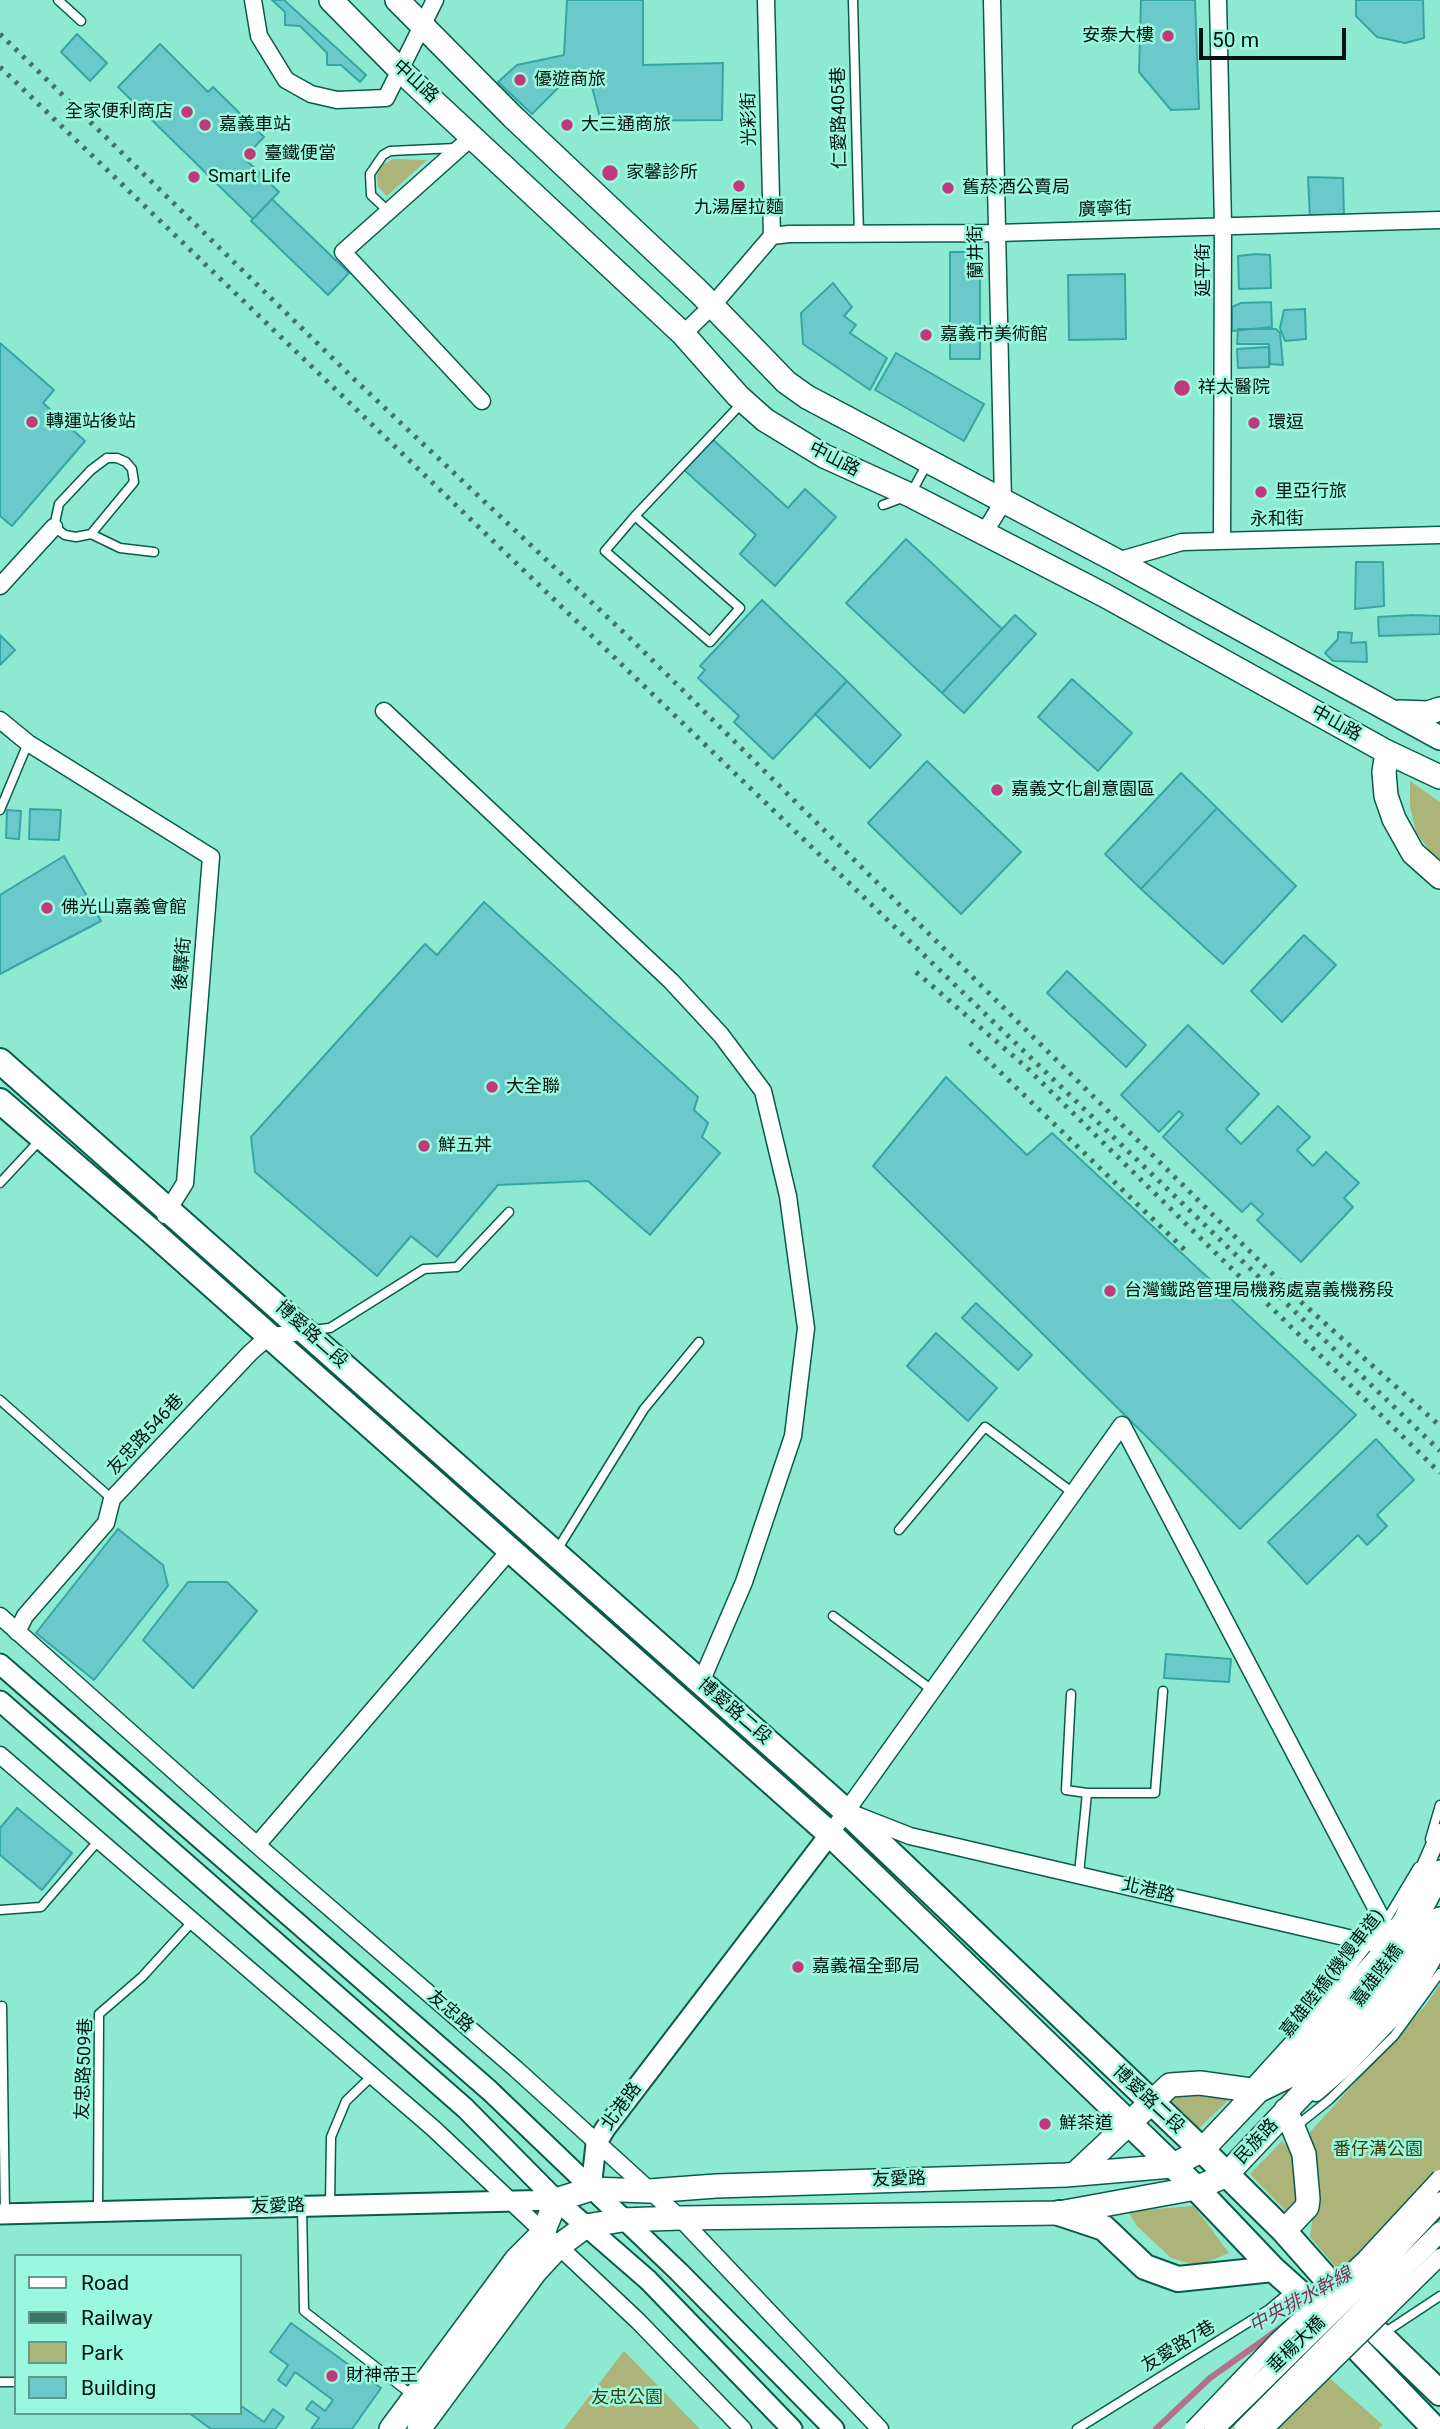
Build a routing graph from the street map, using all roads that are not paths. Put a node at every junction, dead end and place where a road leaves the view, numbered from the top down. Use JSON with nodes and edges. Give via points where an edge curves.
{"nodes":[{"id":1,"x":58,"y":0,"type":"edge"},
{"id":2,"x":253,"y":0,"type":"edge"},
{"id":3,"x":331,"y":0,"type":"edge"},
{"id":4,"x":397,"y":0,"type":"edge"},
{"id":5,"x":435,"y":0,"type":"edge"},
{"id":6,"x":766,"y":0,"type":"edge"},
{"id":7,"x":853,"y":0,"type":"edge"},
{"id":8,"x":992,"y":0,"type":"edge"},
{"id":9,"x":1219,"y":0,"type":"edge"},
{"id":10,"x":81,"y":21,"type":"dead end"},
{"id":11,"x":424,"y":26,"type":"junction"},
{"id":12,"x":400,"y":70,"type":"junction"},
{"id":13,"x":466,"y":143,"type":"junction"},
{"id":14,"x":388,"y":211,"type":"junction"},
{"id":15,"x":1440,"y":220,"type":"edge"},
{"id":16,"x":1223,"y":225,"type":"junction"},
{"id":17,"x":996,"y":233,"type":"junction"},
{"id":18,"x":772,"y":236,"type":"junction"},
{"id":19,"x":859,"y":236,"type":"junction"},
{"id":20,"x":712,"y":306,"type":"junction"},
{"id":21,"x":683,"y":334,"type":"junction"},
{"id":22,"x":482,"y":401,"type":"dead end"},
{"id":23,"x":744,"y":401,"type":"junction"},
{"id":24,"x":929,"y":460,"type":"junction"},
{"id":25,"x":910,"y":495,"type":"junction"},
{"id":26,"x":1003,"y":502,"type":"junction"},
{"id":27,"x":883,"y":505,"type":"dead end"},
{"id":28,"x":635,"y":516,"type":"junction"},
{"id":29,"x":54,"y":527,"type":"junction"},
{"id":30,"x":91,"y":534,"type":"junction"},
{"id":31,"x":983,"y":535,"type":"junction"},
{"id":32,"x":1440,"y":535,"type":"edge"},
{"id":33,"x":1222,"y":541,"type":"junction"},
{"id":34,"x":154,"y":552,"type":"dead end"},
{"id":35,"x":1117,"y":561,"type":"junction"},
{"id":36,"x":0,"y":586,"type":"edge"},
{"id":37,"x":1092,"y":589,"type":"junction"},
{"id":38,"x":1440,"y":709,"type":"edge"},
{"id":39,"x":384,"y":711,"type":"dead end"},
{"id":40,"x":1393,"y":712,"type":"junction"},
{"id":41,"x":0,"y":720,"type":"edge"},
{"id":42,"x":1440,"y":738,"type":"edge"},
{"id":43,"x":28,"y":743,"type":"junction"},
{"id":44,"x":1387,"y":752,"type":"junction"},
{"id":45,"x":1440,"y":777,"type":"edge"},
{"id":46,"x":0,"y":810,"type":"edge"},
{"id":47,"x":1440,"y":877,"type":"edge"},
{"id":48,"x":0,"y":1061,"type":"edge"},
{"id":49,"x":0,"y":1101,"type":"edge"},
{"id":50,"x":42,"y":1138,"type":"junction"},
{"id":51,"x":0,"y":1182,"type":"edge"},
{"id":52,"x":169,"y":1210,"type":"junction"},
{"id":53,"x":509,"y":1212,"type":"dead end"},
{"id":54,"x":151,"y":1231,"type":"junction"},
{"id":55,"x":306,"y":1331,"type":"junction"},
{"id":56,"x":268,"y":1337,"type":"junction"},
{"id":57,"x":699,"y":1342,"type":"dead end"},
{"id":58,"x":0,"y":1400,"type":"edge"},
{"id":59,"x":1073,"y":1493,"type":"junction"},
{"id":60,"x":112,"y":1499,"type":"junction"},
{"id":61,"x":899,"y":1530,"type":"dead end"},
{"id":62,"x":510,"y":1549,"type":"junction"},
{"id":63,"x":554,"y":1554,"type":"junction"},
{"id":64,"x":0,"y":1616,"type":"edge"},
{"id":65,"x":833,"y":1616,"type":"dead end"},
{"id":66,"x":17,"y":1632,"type":"junction"},
{"id":67,"x":0,"y":1664,"type":"edge"},
{"id":68,"x":701,"y":1682,"type":"junction"},
{"id":69,"x":932,"y":1690,"type":"junction"},
{"id":70,"x":1163,"y":1691,"type":"dead end"},
{"id":71,"x":1071,"y":1693,"type":"dead end"},
{"id":72,"x":0,"y":1701,"type":"edge"},
{"id":73,"x":0,"y":1755,"type":"edge"},
{"id":74,"x":1087,"y":1793,"type":"junction"},
{"id":75,"x":1440,"y":1805,"type":"edge"},
{"id":76,"x":847,"y":1812,"type":"junction"},
{"id":77,"x":1440,"y":1832,"type":"edge"},
{"id":78,"x":830,"y":1835,"type":"junction"},
{"id":79,"x":99,"y":1839,"type":"junction"},
{"id":80,"x":257,"y":1845,"type":"junction"},
{"id":81,"x":1440,"y":1872,"type":"edge"},
{"id":82,"x":1079,"y":1874,"type":"junction"},
{"id":83,"x":0,"y":1910,"type":"edge"},
{"id":84,"x":1440,"y":1919,"type":"edge"},
{"id":85,"x":192,"y":1922,"type":"junction"},
{"id":86,"x":1384,"y":1923,"type":"junction"},
{"id":87,"x":1370,"y":1943,"type":"junction"},
{"id":88,"x":1440,"y":1946,"type":"edge"},
{"id":89,"x":1440,"y":1973,"type":"edge"},
{"id":90,"x":2,"y":2006,"type":"dead end"},
{"id":91,"x":372,"y":2076,"type":"junction"},
{"id":92,"x":1304,"y":2078,"type":"junction"},
{"id":93,"x":1251,"y":2090,"type":"junction"},
{"id":94,"x":1150,"y":2102,"type":"junction"},
{"id":95,"x":1289,"y":2120,"type":"junction"},
{"id":96,"x":1128,"y":2123,"type":"junction"},
{"id":97,"x":596,"y":2144,"type":"junction"},
{"id":98,"x":1202,"y":2150,"type":"junction"},
{"id":99,"x":1172,"y":2166,"type":"junction"},
{"id":100,"x":1076,"y":2174,"type":"junction"},
{"id":101,"x":1226,"y":2176,"type":"junction"},
{"id":102,"x":1440,"y":2178,"type":"edge"},
{"id":103,"x":1196,"y":2188,"type":"junction"},
{"id":104,"x":591,"y":2189,"type":"junction"},
{"id":105,"x":649,"y":2191,"type":"junction"},
{"id":106,"x":505,"y":2199,"type":"junction"},
{"id":107,"x":556,"y":2200,"type":"junction"},
{"id":108,"x":1440,"y":2202,"type":"edge"},
{"id":109,"x":330,"y":2205,"type":"junction"},
{"id":110,"x":302,"y":2206,"type":"junction"},
{"id":111,"x":98,"y":2213,"type":"junction"},
{"id":112,"x":1059,"y":2213,"type":"junction"},
{"id":113,"x":2,"y":2214,"type":"edge"},
{"id":114,"x":680,"y":2218,"type":"junction"},
{"id":115,"x":622,"y":2220,"type":"junction"},
{"id":116,"x":586,"y":2226,"type":"junction"},
{"id":117,"x":1284,"y":2231,"type":"junction"},
{"id":118,"x":1440,"y":2232,"type":"edge"},
{"id":119,"x":551,"y":2239,"type":"junction"},
{"id":120,"x":1440,"y":2258,"type":"edge"},
{"id":121,"x":1273,"y":2269,"type":"junction"},
{"id":122,"x":1299,"y":2292,"type":"junction"},
{"id":123,"x":1440,"y":2296,"type":"edge"},
{"id":124,"x":1341,"y":2320,"type":"junction"},
{"id":125,"x":1382,"y":2335,"type":"junction"},
{"id":126,"x":1440,"y":2393,"type":"edge"},
{"id":127,"x":414,"y":2397,"type":"junction"},
{"id":128,"x":390,"y":2429,"type":"edge"},
{"id":129,"x":419,"y":2429,"type":"edge"},
{"id":130,"x":743,"y":2429,"type":"edge"},
{"id":131,"x":792,"y":2429,"type":"edge"},
{"id":132,"x":834,"y":2429,"type":"edge"},
{"id":133,"x":880,"y":2429,"type":"edge"},
{"id":134,"x":1077,"y":2429,"type":"edge"},
{"id":135,"x":1193,"y":2429,"type":"edge"},
{"id":136,"x":1214,"y":2429,"type":"edge"},
{"id":137,"x":1244,"y":2429,"type":"edge"},
{"id":138,"x":1265,"y":2429,"type":"edge"},
{"id":139,"x":1435,"y":2429,"type":"edge"}],
"edges":[{"from":1,"to":10,"type":"lane"},
{"from":2,"to":12,"type":"street","via":[[259,36],[270,58],[286,80],[311,94],[337,100],[386,98]]},
{"from":3,"to":12,"type":"main road","name":"中山路"},
{"from":4,"to":11,"type":"main road"},
{"from":5,"to":11,"type":"street"},
{"from":6,"to":18,"type":"street","name":"光彩街"},
{"from":7,"to":19,"type":"lane","name":"仁愛路405巷"},
{"from":8,"to":17,"type":"street","name":"蘭井街"},
{"from":9,"to":16,"type":"street","name":"延平街"},
{"from":11,"to":12,"type":"street"},
{"from":11,"to":20,"type":"main road"},
{"from":12,"to":13,"type":"main road","name":"中山路"},
{"from":13,"to":14,"type":"street"},
{"from":13,"to":14,"type":"lane","via":[[383,155],[370,174],[370,195]]},
{"from":13,"to":21,"type":"main road","name":"中山路"},
{"from":14,"to":22,"type":"street","via":[[343,252]]},
{"from":15,"to":16,"type":"street","name":"廣寧街"},
{"from":16,"to":17,"type":"street","name":"廣寧街"},
{"from":16,"to":33,"type":"street","name":"延平街"},
{"from":17,"to":19,"type":"street","name":"廣寧街"},
{"from":17,"to":26,"type":"street","name":"蘭井街"},
{"from":18,"to":19,"type":"street","name":"廣寧街"},
{"from":18,"to":20,"type":"street"},
{"from":20,"to":21,"type":"street"},
{"from":20,"to":24,"type":"main road","via":[[786,382],[807,397]]},
{"from":21,"to":23,"type":"main road","name":"中山路"},
{"from":23,"to":25,"type":"main road","name":"中山路","via":[[795,439]]},
{"from":23,"to":28,"type":"lane"},
{"from":24,"to":25,"type":"lane"},
{"from":24,"to":26,"type":"main road"},
{"from":25,"to":27,"type":"lane"},
{"from":25,"to":31,"type":"main road","name":"中山路"},
{"from":26,"to":31,"type":"street"},
{"from":26,"to":35,"type":"main road"},
{"from":28,"to":28,"type":"lane","via":[[605,551],[710,642],[740,608]]},
{"from":29,"to":30,"type":"lane","via":[[65,535]]},
{"from":29,"to":30,"type":"lane","via":[[59,504],[90,470],[107,457],[117,458],[132,469],[134,482]]},
{"from":29,"to":36,"type":"street"},
{"from":30,"to":34,"type":"lane","via":[[120,548]]},
{"from":31,"to":37,"type":"main road","name":"中山路"},
{"from":32,"to":33,"type":"street","name":"永和街"},
{"from":33,"to":35,"type":"street","name":"永和街","via":[[1182,542]]},
{"from":35,"to":37,"type":"main road"},
{"from":35,"to":40,"type":"main road"},
{"from":37,"to":44,"type":"main road","name":"中山路"},
{"from":38,"to":40,"type":"main road"},
{"from":39,"to":68,"type":"street","via":[[671,981],[721,1035],[763,1091],[788,1196],[806,1328],[793,1436],[744,1582]]},
{"from":40,"to":42,"type":"main road"},
{"from":41,"to":43,"type":"street","name":"後驛街"},
{"from":43,"to":46,"type":"lane"},
{"from":43,"to":52,"type":"street","name":"後驛街","via":[[211,857],[185,1183]]},
{"from":44,"to":45,"type":"main road","name":"中山路"},
{"from":44,"to":47,"type":"main road","via":[[1386,796],[1394,819],[1413,853]]},
{"from":48,"to":52,"type":"main road","name":"博愛路二段"},
{"from":49,"to":50,"type":"main road","name":"博愛路二段"},
{"from":50,"to":51,"type":"lane"},
{"from":50,"to":54,"type":"main road","name":"博愛路二段"},
{"from":52,"to":54,"type":"street","name":"後驛街"},
{"from":52,"to":55,"type":"main road","name":"博愛路二段"},
{"from":53,"to":55,"type":"lane","via":[[457,1267],[424,1269],[330,1328]]},
{"from":54,"to":56,"type":"main road","name":"博愛路二段"},
{"from":55,"to":56,"type":"street"},
{"from":55,"to":63,"type":"main road","name":"博愛路二段"},
{"from":56,"to":60,"type":"street","name":"友忠路546巷"},
{"from":56,"to":62,"type":"main road","name":"博愛路二段"},
{"from":57,"to":63,"type":"lane","via":[[644,1409]]},
{"from":58,"to":60,"type":"lane"},
{"from":59,"to":61,"type":"lane","via":[[985,1427]]},
{"from":59,"to":69,"type":"street","name":"北港路"},
{"from":59,"to":86,"type":"street","name":"北港路","via":[[1122,1425]]},
{"from":60,"to":66,"type":"street","name":"友忠路546巷","via":[[106,1523],[25,1616]]},
{"from":62,"to":78,"type":"main road","name":"博愛路二段"},
{"from":62,"to":80,"type":"street"},
{"from":63,"to":68,"type":"main road","name":"博愛路二段"},
{"from":64,"to":66,"type":"street","name":"友忠路"},
{"from":65,"to":69,"type":"lane"},
{"from":66,"to":80,"type":"street","name":"友忠路"},
{"from":67,"to":104,"type":"street","name":"友忠路","via":[[489,2090]]},
{"from":68,"to":76,"type":"main road","name":"博愛路二段"},
{"from":69,"to":76,"type":"street","name":"北港路"},
{"from":70,"to":74,"type":"lane","via":[[1155,1793]]},
{"from":71,"to":74,"type":"lane","via":[[1066,1790]]},
{"from":72,"to":107,"type":"street","via":[[465,2108]]},
{"from":73,"to":79,"type":"street"},
{"from":74,"to":82,"type":"lane"},
{"from":75,"to":86,"type":"lane","via":[[1425,1854]]},
{"from":76,"to":78,"type":"street","name":"北港路"},
{"from":76,"to":82,"type":"street","name":"北港路","via":[[911,1836]]},
{"from":76,"to":94,"type":"main road","name":"博愛路二段"},
{"from":77,"to":92,"type":"street","name":"嘉雄陸橋(機慢車道)","via":[[1420,1884],[1395,1929],[1347,1994]]},
{"from":78,"to":96,"type":"main road","name":"博愛路二段"},
{"from":78,"to":97,"type":"street","name":"北港路"},
{"from":79,"to":83,"type":"lane","via":[[41,1907]]},
{"from":79,"to":85,"type":"street"},
{"from":80,"to":97,"type":"street","name":"友忠路"},
{"from":81,"to":92,"type":"main road","name":"嘉雄陸橋","via":[[1396,1956]]},
{"from":82,"to":87,"type":"street","name":"北港路"},
{"from":84,"to":92,"type":"main road","name":"嘉雄陸橋","via":[[1420,1958],[1385,2006]]},
{"from":85,"to":91,"type":"street"},
{"from":85,"to":111,"type":"lane","name":"友忠路509巷","via":[[142,1977],[99,2014]]},
{"from":86,"to":87,"type":"street"},
{"from":87,"to":93,"type":"lane"},
{"from":88,"to":92,"type":"street","via":[[1392,2019],[1346,2067]]},
{"from":89,"to":95,"type":"lane","via":[[1394,2036],[1329,2100]]},
{"from":90,"to":113,"type":"lane"},
{"from":91,"to":106,"type":"street"},
{"from":91,"to":109,"type":"lane","via":[[346,2101],[331,2137]]},
{"from":92,"to":93,"type":"main road","name":"民族路"},
{"from":92,"to":95,"type":"main road","name":"民族路"},
{"from":93,"to":94,"type":"main road","via":[[1200,2083],[1170,2085]]},
{"from":93,"to":98,"type":"main road","name":"民族路"},
{"from":94,"to":96,"type":"main road"},
{"from":94,"to":98,"type":"main road","name":"博愛路二段"},
{"from":95,"to":101,"type":"main road","name":"民族路"},
{"from":95,"to":117,"type":"main road","via":[[1304,2154],[1308,2199],[1307,2207]]},
{"from":96,"to":99,"type":"main road","name":"博愛路二段"},
{"from":96,"to":100,"type":"main road"},
{"from":97,"to":104,"type":"street","name":"北港路"},
{"from":97,"to":105,"type":"street","name":"友忠路"},
{"from":98,"to":99,"type":"main road","name":"友愛路"},
{"from":98,"to":101,"type":"main road","name":"博愛路二段"},
{"from":99,"to":100,"type":"main road","name":"友愛路"},
{"from":99,"to":103,"type":"main road","name":"博愛路二段"},
{"from":100,"to":105,"type":"main road","name":"友愛路"},
{"from":101,"to":103,"type":"main road","name":"民族路"},
{"from":101,"to":117,"type":"main road","name":"博愛路二段"},
{"from":102,"to":135,"type":"street","bridge":true},
{"from":103,"to":112,"type":"main road","name":"友愛路"},
{"from":103,"to":121,"type":"main road","name":"博愛路二段"},
{"from":104,"to":105,"type":"main road","name":"友愛路"},
{"from":104,"to":107,"type":"main road"},
{"from":104,"to":115,"type":"street","name":"友忠路"},
{"from":105,"to":114,"type":"street","name":"友忠路"},
{"from":106,"to":107,"type":"street","name":"友愛路"},
{"from":106,"to":109,"type":"street","name":"友愛路"},
{"from":106,"to":119,"type":"street"},
{"from":107,"to":116,"type":"street"},
{"from":107,"to":119,"type":"main road"},
{"from":108,"to":136,"type":"street","name":"垂楊大橋","bridge":true},
{"from":109,"to":110,"type":"street","name":"友愛路"},
{"from":110,"to":111,"type":"street","name":"友愛路"},
{"from":110,"to":127,"type":"lane","via":[[304,2311]]},
{"from":111,"to":113,"type":"street","name":"友愛路"},
{"from":112,"to":114,"type":"main road","name":"友愛路"},
{"from":112,"to":121,"type":"main road","via":[[1104,2228],[1145,2267],[1178,2279]]},
{"from":114,"to":115,"type":"main road","name":"友愛路"},
{"from":114,"to":133,"type":"street","name":"友忠路"},
{"from":115,"to":116,"type":"main road"},
{"from":115,"to":132,"type":"street","name":"友忠路"},
{"from":116,"to":119,"type":"main road"},
{"from":116,"to":131,"type":"street","via":[[648,2280]]},
{"from":117,"to":124,"type":"main road","name":"博愛路二段","bridge":true,"via":[[1329,2283]]},
{"from":118,"to":137,"type":"street","name":"垂楊大橋","bridge":true},
{"from":119,"to":127,"type":"main road","via":[[516,2260]]},
{"from":119,"to":129,"type":"main road","via":[[535,2272]]},
{"from":119,"to":130,"type":"street"},
{"from":120,"to":138,"type":"street","bridge":true},
{"from":121,"to":122,"type":"main road","name":"博愛路二段"},
{"from":122,"to":124,"type":"main road","name":"博愛路二段","bridge":true},
{"from":122,"to":134,"type":"lane","name":"友愛路7巷"},
{"from":123,"to":125,"type":"lane"},
{"from":124,"to":125,"type":"main road","name":"博愛路二段"},
{"from":124,"to":136,"type":"lane","via":[[1275,2386]]},
{"from":124,"to":139,"type":"main road","name":"博愛路二段"},
{"from":125,"to":126,"type":"main road","name":"博愛路二段"},
{"from":127,"to":128,"type":"main road"}]}
